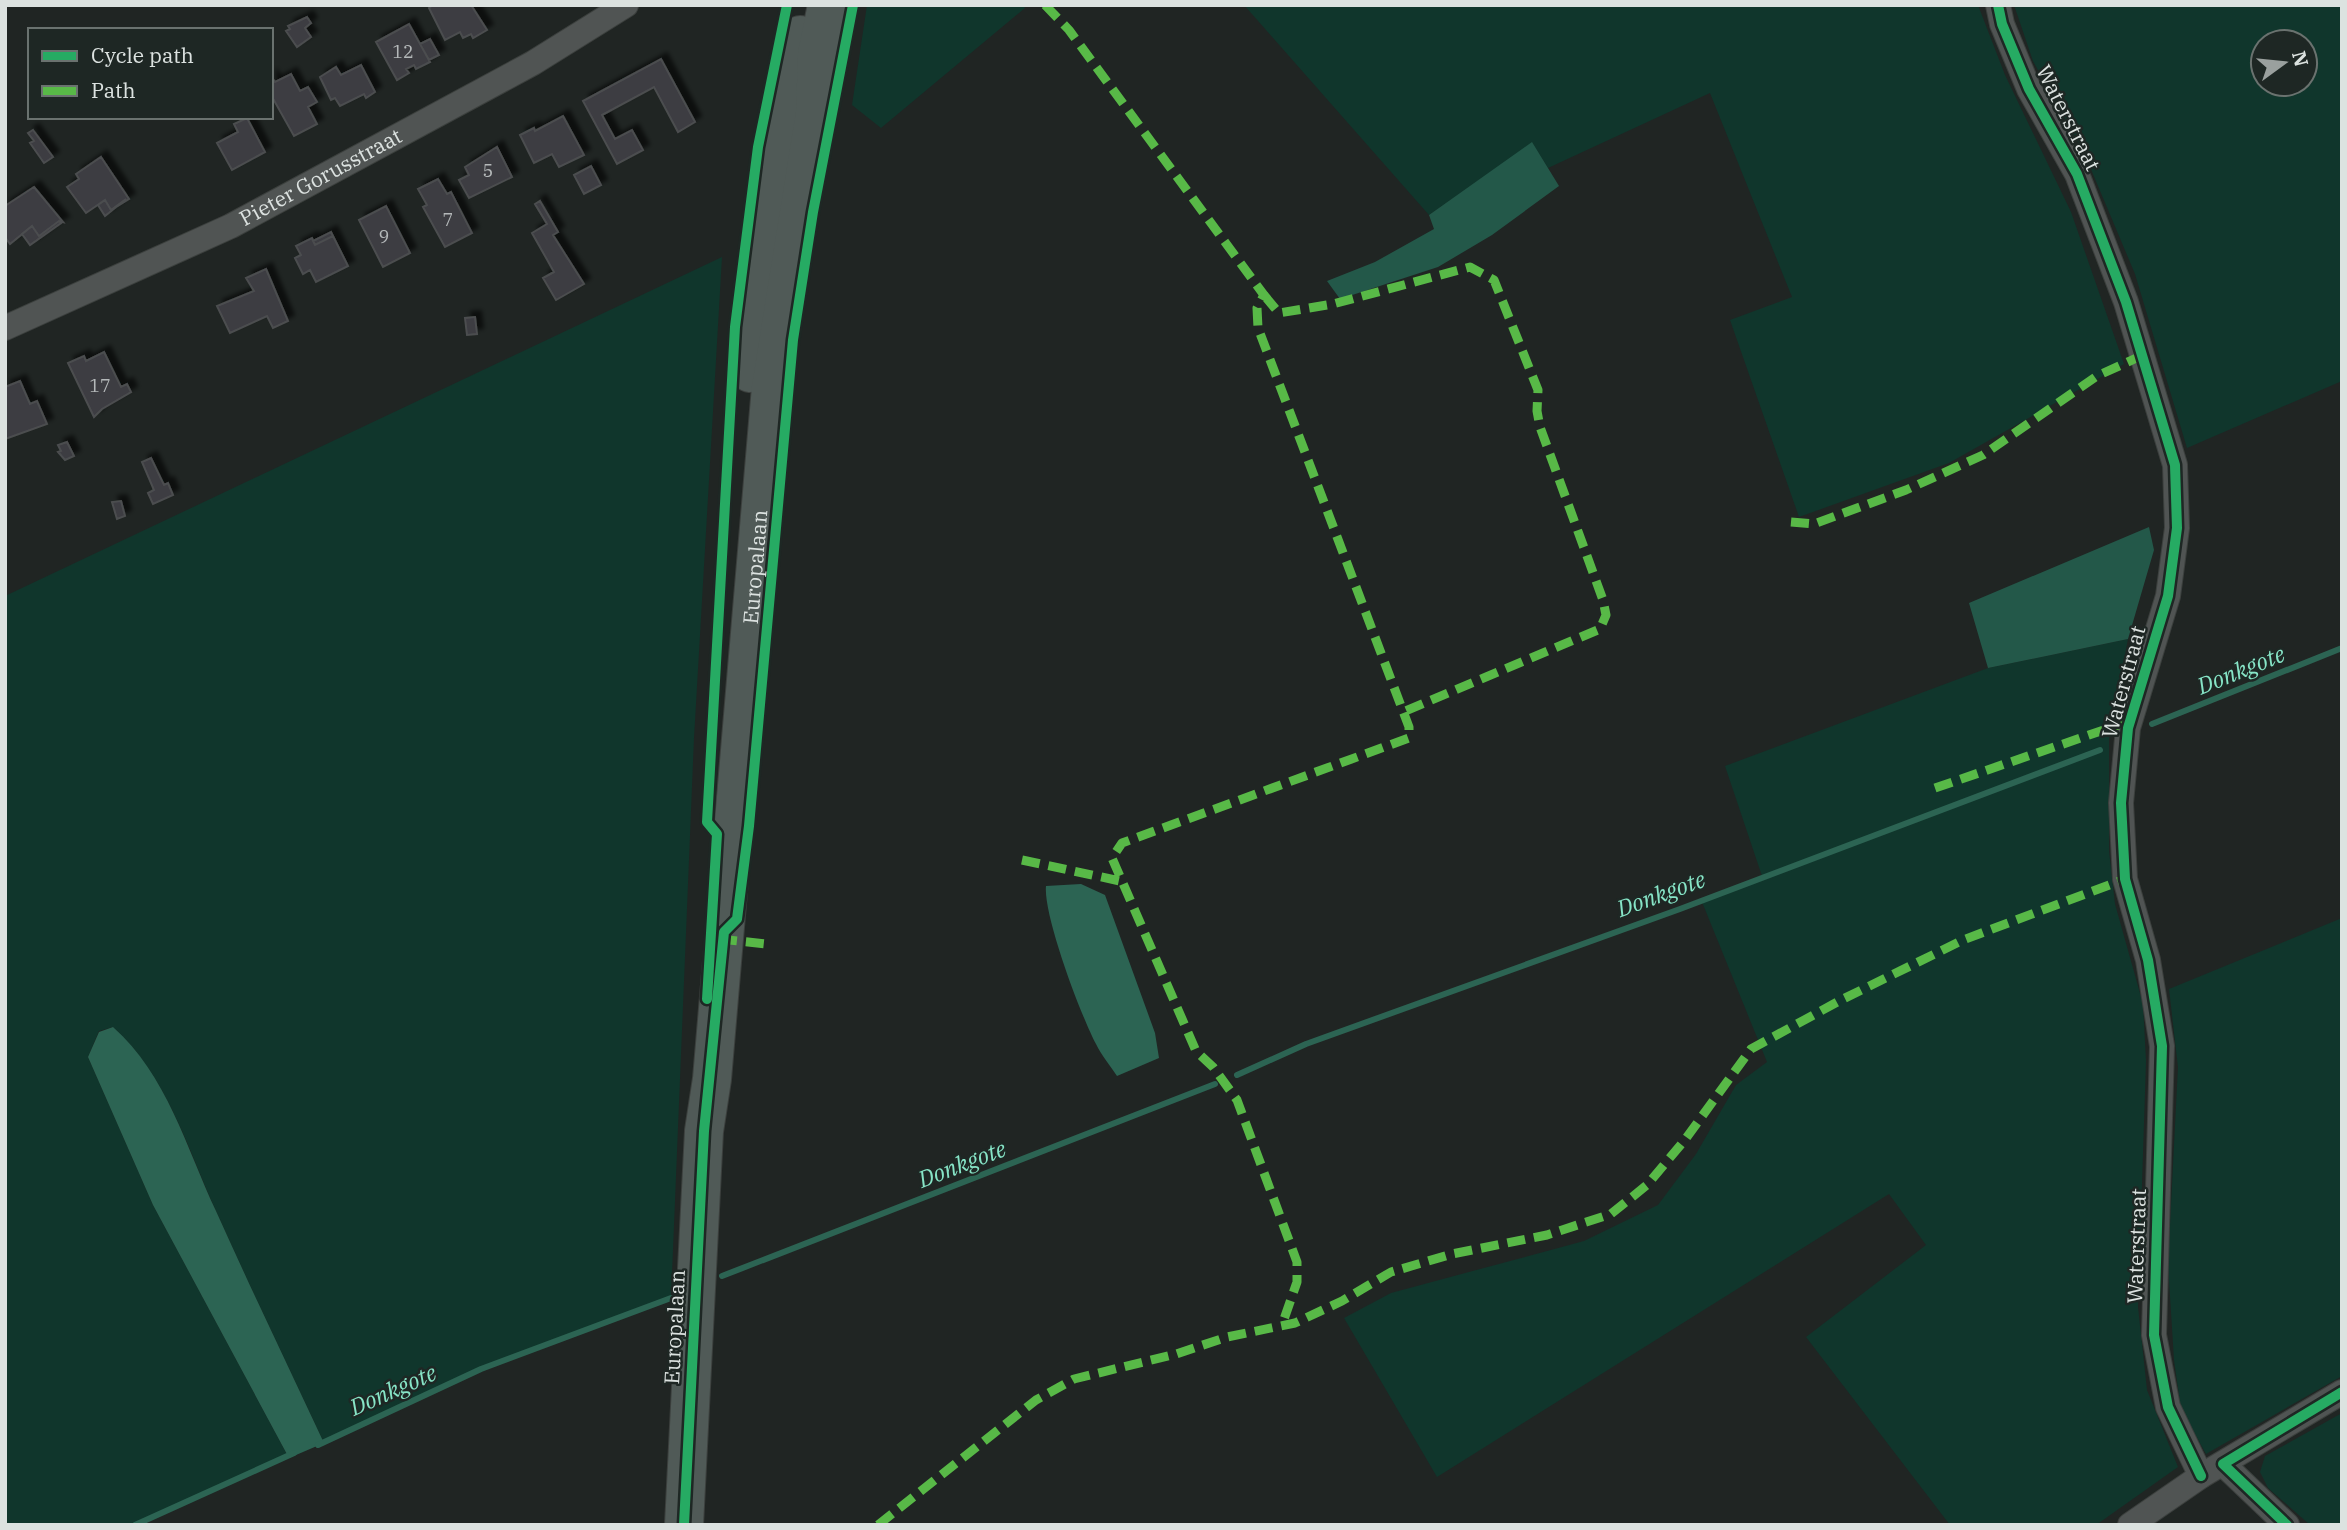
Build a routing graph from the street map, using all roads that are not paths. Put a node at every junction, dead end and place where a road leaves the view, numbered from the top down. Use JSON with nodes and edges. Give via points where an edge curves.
{"nodes":[{"id":1,"x":626,"y":5,"type":"edge"},
{"id":2,"x":806,"y":5,"type":"edge"},
{"id":3,"x":827,"y":5,"type":"edge"},
{"id":4,"x":1998,"y":5,"type":"edge"},
{"id":5,"x":5,"y":328,"type":"edge"},
{"id":6,"x":704,"y":1131,"type":"junction"},
{"id":7,"x":2342,"y":1392,"type":"edge"},
{"id":8,"x":2223,"y":1464,"type":"junction"},
{"id":9,"x":2200,"y":1476,"type":"junction"},
{"id":10,"x":684,"y":1525,"type":"edge"},
{"id":11,"x":2130,"y":1525,"type":"edge"},
{"id":12,"x":2287,"y":1525,"type":"edge"}],
"edges":[{"from":1,"to":5,"type":"street","name":"Pieter Gorusstraat","via":[[533,63],[231,226]]},
{"from":2,"to":6,"type":"main road","name":"Europalaan","via":[[760,244],[701,1080]]},
{"from":3,"to":6,"type":"main road","name":"Europalaan","via":[[817,54],[815,113],[771,387]]},
{"from":4,"to":9,"type":"street","name":"Waterstraat","via":[[2029,89],[2077,174],[2116,276],[2175,465],[2177,528],[2168,596],[2128,728],[2121,803],[2125,879],[2148,960],[2162,1046],[2154,1335],[2168,1407]]},
{"from":6,"to":10,"type":"main road","name":"Europalaan"},
{"from":7,"to":8,"type":"street"},
{"from":8,"to":9,"type":"street"},
{"from":8,"to":12,"type":"street"},
{"from":9,"to":11,"type":"street"}]}
